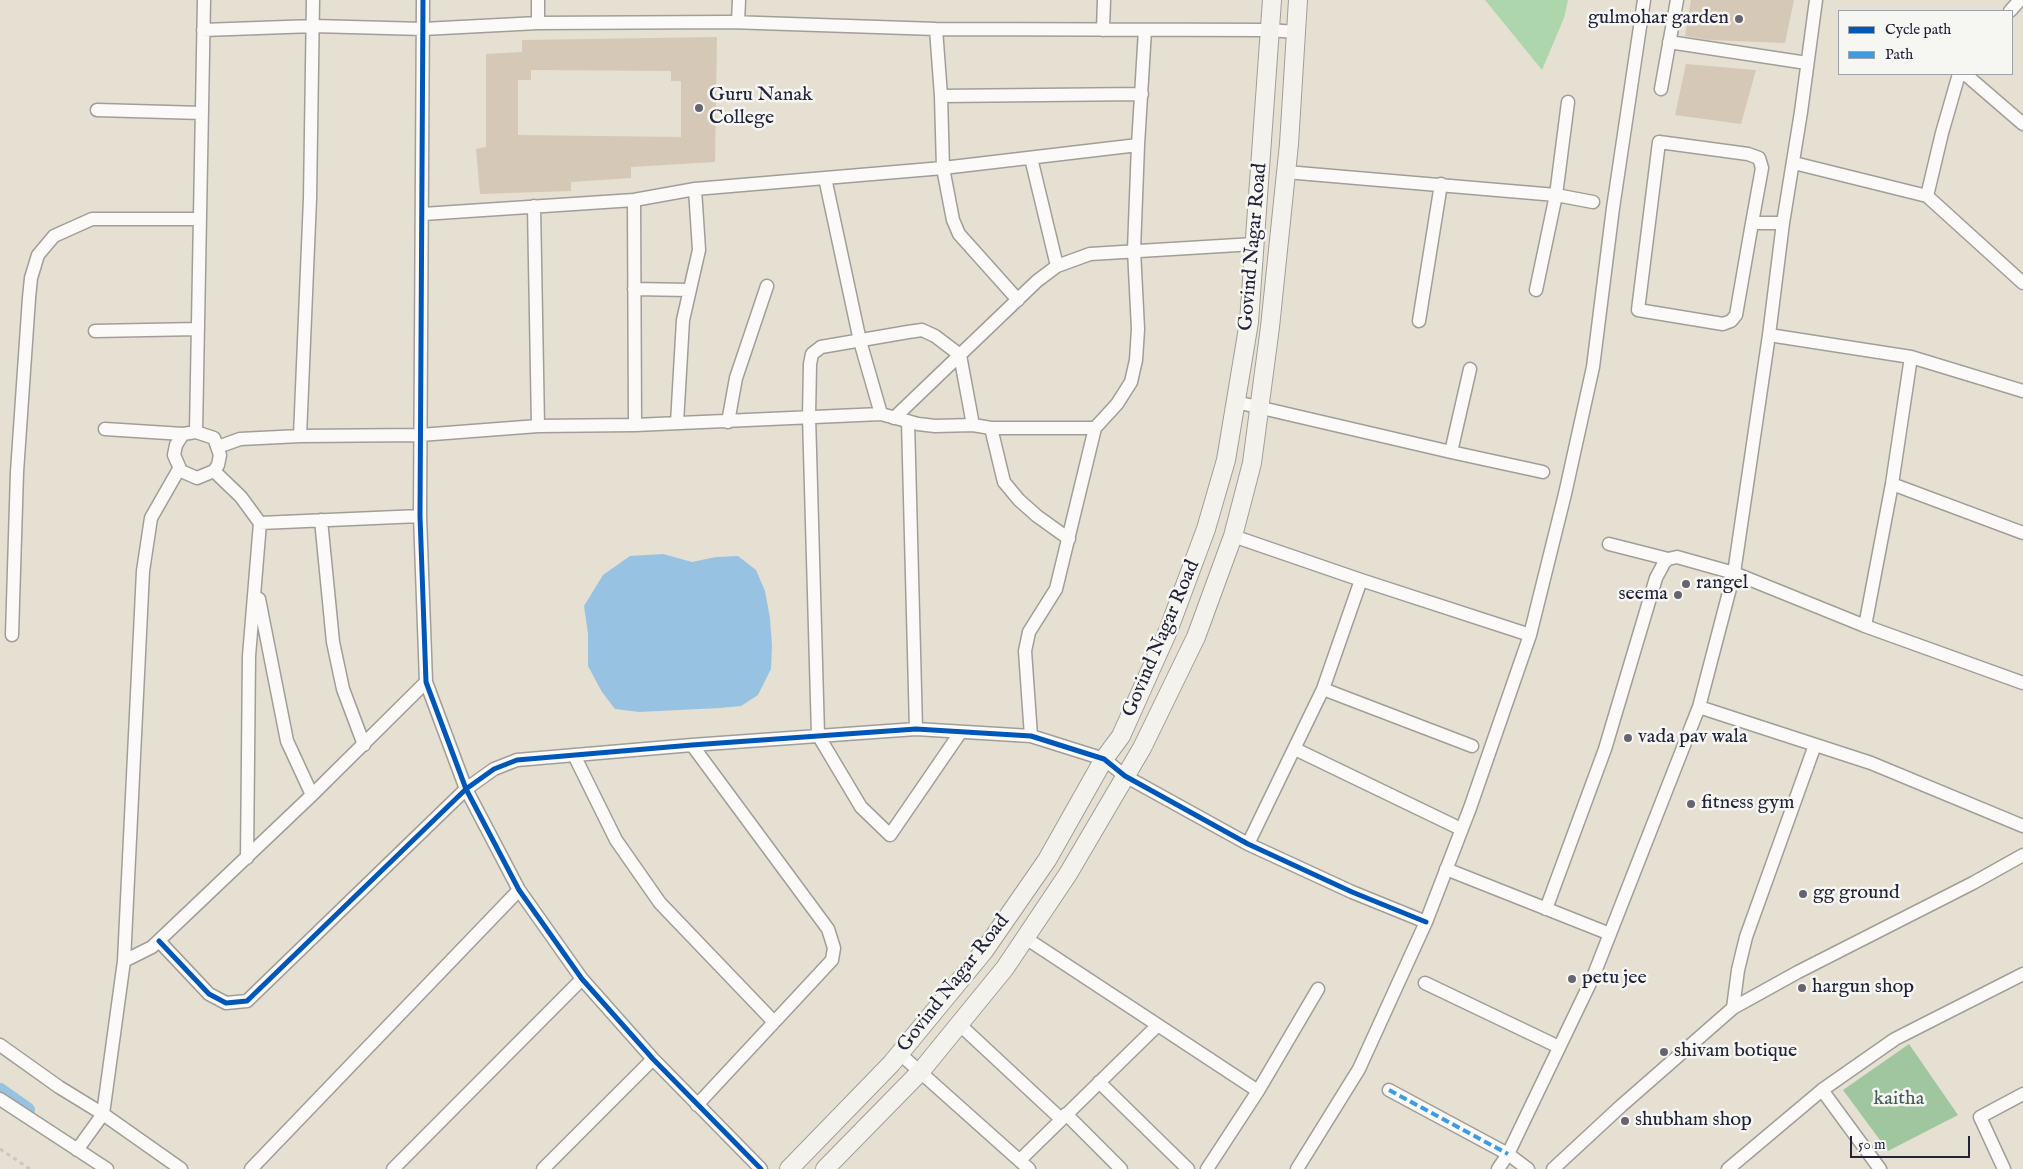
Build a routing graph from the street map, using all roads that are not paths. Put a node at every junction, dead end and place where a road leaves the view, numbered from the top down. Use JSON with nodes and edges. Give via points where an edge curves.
{"nodes":[{"id":1,"x":204,"y":0,"type":"edge"},
{"id":2,"x":313,"y":0,"type":"edge"},
{"id":3,"x":423,"y":0,"type":"edge"},
{"id":4,"x":538,"y":0,"type":"edge"},
{"id":5,"x":739,"y":0,"type":"edge"},
{"id":6,"x":1104,"y":0,"type":"edge"},
{"id":7,"x":1272,"y":0,"type":"edge"},
{"id":8,"x":1298,"y":0,"type":"edge"},
{"id":9,"x":1644,"y":0,"type":"edge"},
{"id":10,"x":1677,"y":0,"type":"edge"},
{"id":11,"x":1816,"y":0,"type":"edge"},
{"id":12,"x":2020,"y":0,"type":"edge"},
{"id":13,"x":2011,"y":10,"type":"edge"},
{"id":14,"x":738,"y":22,"type":"junction"},
{"id":15,"x":538,"y":23,"type":"junction"},
{"id":16,"x":314,"y":26,"type":"junction"},
{"id":17,"x":423,"y":29,"type":"junction"},
{"id":18,"x":936,"y":29,"type":"junction"},
{"id":19,"x":203,"y":30,"type":"junction"},
{"id":20,"x":1103,"y":30,"type":"junction"},
{"id":21,"x":1146,"y":30,"type":"junction"},
{"id":22,"x":1269,"y":30,"type":"junction"},
{"id":23,"x":1296,"y":32,"type":"junction"},
{"id":24,"x":1669,"y":42,"type":"junction"},
{"id":25,"x":1807,"y":63,"type":"junction"},
{"id":26,"x":1959,"y":75,"type":"edge"},
{"id":27,"x":1966,"y":75,"type":"edge"},
{"id":28,"x":1662,"y":89,"type":"dead end"},
{"id":29,"x":1142,"y":94,"type":"junction"},
{"id":30,"x":941,"y":96,"type":"junction"},
{"id":31,"x":1568,"y":102,"type":"dead end"},
{"id":32,"x":97,"y":110,"type":"dead end"},
{"id":33,"x":202,"y":114,"type":"junction"},
{"id":34,"x":2023,"y":124,"type":"edge"},
{"id":35,"x":1138,"y":145,"type":"junction"},
{"id":36,"x":1031,"y":158,"type":"junction"},
{"id":37,"x":1794,"y":163,"type":"junction"},
{"id":38,"x":943,"y":168,"type":"junction"},
{"id":39,"x":1286,"y":172,"type":"junction"},
{"id":40,"x":825,"y":178,"type":"junction"},
{"id":41,"x":1441,"y":184,"type":"junction"},
{"id":42,"x":695,"y":189,"type":"junction"},
{"id":43,"x":1556,"y":195,"type":"junction"},
{"id":44,"x":1927,"y":196,"type":"junction"},
{"id":45,"x":634,"y":200,"type":"junction"},
{"id":46,"x":1593,"y":202,"type":"dead end"},
{"id":47,"x":534,"y":206,"type":"junction"},
{"id":48,"x":423,"y":214,"type":"junction"},
{"id":49,"x":200,"y":219,"type":"junction"},
{"id":50,"x":1752,"y":223,"type":"junction"},
{"id":51,"x":1783,"y":223,"type":"junction"},
{"id":52,"x":1254,"y":244,"type":"junction"},
{"id":53,"x":1134,"y":250,"type":"junction"},
{"id":54,"x":1057,"y":266,"type":"junction"},
{"id":55,"x":2023,"y":283,"type":"edge"},
{"id":56,"x":768,"y":286,"type":"dead end"},
{"id":57,"x":634,"y":289,"type":"junction"},
{"id":58,"x":690,"y":290,"type":"junction"},
{"id":59,"x":1536,"y":290,"type":"dead end"},
{"id":60,"x":1018,"y":300,"type":"junction"},
{"id":61,"x":1418,"y":321,"type":"dead end"},
{"id":62,"x":198,"y":329,"type":"junction"},
{"id":63,"x":95,"y":331,"type":"dead end"},
{"id":64,"x":1769,"y":336,"type":"junction"},
{"id":65,"x":860,"y":341,"type":"junction"},
{"id":66,"x":960,"y":355,"type":"junction"},
{"id":67,"x":1911,"y":357,"type":"junction"},
{"id":68,"x":1470,"y":369,"type":"dead end"},
{"id":69,"x":2023,"y":392,"type":"edge"},
{"id":70,"x":1236,"y":402,"type":"junction"},
{"id":71,"x":1260,"y":406,"type":"junction"},
{"id":72,"x":809,"y":416,"type":"junction"},
{"id":73,"x":887,"y":416,"type":"junction"},
{"id":74,"x":908,"y":421,"type":"junction"},
{"id":75,"x":728,"y":422,"type":"junction"},
{"id":76,"x":678,"y":423,"type":"junction"},
{"id":77,"x":635,"y":425,"type":"junction"},
{"id":78,"x":973,"y":425,"type":"junction"},
{"id":79,"x":538,"y":426,"type":"junction"},
{"id":80,"x":991,"y":428,"type":"junction"},
{"id":81,"x":1095,"y":428,"type":"junction"},
{"id":82,"x":104,"y":430,"type":"dead end"},
{"id":83,"x":189,"y":433,"type":"junction"},
{"id":84,"x":420,"y":435,"type":"junction"},
{"id":85,"x":300,"y":436,"type":"junction"},
{"id":86,"x":218,"y":447,"type":"junction"},
{"id":87,"x":1451,"y":452,"type":"junction"},
{"id":88,"x":179,"y":469,"type":"junction"},
{"id":89,"x":214,"y":471,"type":"junction"},
{"id":90,"x":1543,"y":472,"type":"dead end"},
{"id":91,"x":1892,"y":484,"type":"junction"},
{"id":92,"x":420,"y":516,"type":"junction"},
{"id":93,"x":321,"y":520,"type":"junction"},
{"id":94,"x":260,"y":524,"type":"junction"},
{"id":95,"x":2023,"y":533,"type":"edge"},
{"id":96,"x":1233,"y":536,"type":"junction"},
{"id":97,"x":1069,"y":539,"type":"junction"},
{"id":98,"x":1609,"y":544,"type":"dead end"},
{"id":99,"x":1668,"y":559,"type":"junction"},
{"id":100,"x":1734,"y":573,"type":"junction"},
{"id":101,"x":1361,"y":580,"type":"junction"},
{"id":102,"x":256,"y":585,"type":"junction"},
{"id":103,"x":1865,"y":626,"type":"junction"},
{"id":104,"x":12,"y":635,"type":"dead end"},
{"id":105,"x":1530,"y":635,"type":"junction"},
{"id":106,"x":426,"y":682,"type":"junction"},
{"id":107,"x":2023,"y":683,"type":"edge"},
{"id":108,"x":1323,"y":689,"type":"junction"},
{"id":109,"x":1699,"y":707,"type":"junction"},
{"id":110,"x":916,"y":729,"type":"junction"},
{"id":111,"x":960,"y":733,"type":"junction"},
{"id":112,"x":818,"y":735,"type":"junction"},
{"id":113,"x":1031,"y":736,"type":"junction"},
{"id":114,"x":364,"y":745,"type":"junction"},
{"id":115,"x":692,"y":745,"type":"junction"},
{"id":116,"x":1815,"y":745,"type":"junction"},
{"id":117,"x":1472,"y":746,"type":"dead end"},
{"id":118,"x":1295,"y":748,"type":"junction"},
{"id":119,"x":574,"y":755,"type":"junction"},
{"id":120,"x":1104,"y":759,"type":"junction"},
{"id":121,"x":1125,"y":776,"type":"junction"},
{"id":122,"x":466,"y":789,"type":"junction"},
{"id":123,"x":312,"y":795,"type":"junction"},
{"id":124,"x":2023,"y":826,"type":"edge"},
{"id":125,"x":1461,"y":829,"type":"junction"},
{"id":126,"x":1248,"y":844,"type":"junction"},
{"id":127,"x":2023,"y":856,"type":"edge"},
{"id":128,"x":247,"y":858,"type":"junction"},
{"id":129,"x":1446,"y":869,"type":"junction"},
{"id":130,"x":519,"y":890,"type":"junction"},
{"id":131,"x":1546,"y":909,"type":"junction"},
{"id":132,"x":1426,"y":922,"type":"junction"},
{"id":133,"x":1610,"y":934,"type":"junction"},
{"id":134,"x":1024,"y":937,"type":"junction"},
{"id":135,"x":159,"y":941,"type":"junction"},
{"id":136,"x":124,"y":961,"type":"junction"},
{"id":137,"x":2023,"y":974,"type":"edge"},
{"id":138,"x":582,"y":978,"type":"junction"},
{"id":139,"x":1425,"y":983,"type":"dead end"},
{"id":140,"x":1318,"y":989,"type":"dead end"},
{"id":141,"x":1733,"y":1008,"type":"junction"},
{"id":142,"x":774,"y":1022,"type":"junction"},
{"id":143,"x":959,"y":1024,"type":"junction"},
{"id":144,"x":1158,"y":1025,"type":"junction"},
{"id":145,"x":0,"y":1045,"type":"edge"},
{"id":146,"x":1559,"y":1047,"type":"junction"},
{"id":147,"x":899,"y":1054,"type":"junction"},
{"id":148,"x":652,"y":1059,"type":"junction"},
{"id":149,"x":921,"y":1071,"type":"junction"},
{"id":150,"x":1099,"y":1082,"type":"junction"},
{"id":151,"x":1389,"y":1090,"type":"dead end"},
{"id":152,"x":1822,"y":1090,"type":"junction"},
{"id":153,"x":1258,"y":1091,"type":"junction"},
{"id":154,"x":2023,"y":1094,"type":"edge"},
{"id":155,"x":0,"y":1099,"type":"edge"},
{"id":156,"x":696,"y":1105,"type":"junction"},
{"id":157,"x":103,"y":1114,"type":"junction"},
{"id":158,"x":1064,"y":1117,"type":"junction"},
{"id":159,"x":77,"y":1150,"type":"junction"},
{"id":160,"x":1508,"y":1154,"type":"junction"},
{"id":161,"x":1025,"y":1164,"type":"edge"},
{"id":162,"x":107,"y":1169,"type":"edge"},
{"id":163,"x":181,"y":1169,"type":"edge"},
{"id":164,"x":250,"y":1169,"type":"edge"},
{"id":165,"x":393,"y":1169,"type":"edge"},
{"id":166,"x":543,"y":1169,"type":"edge"},
{"id":167,"x":761,"y":1169,"type":"edge"},
{"id":168,"x":790,"y":1169,"type":"edge"},
{"id":169,"x":825,"y":1169,"type":"edge"},
{"id":170,"x":1120,"y":1169,"type":"edge"},
{"id":171,"x":1188,"y":1169,"type":"edge"},
{"id":172,"x":1207,"y":1169,"type":"edge"},
{"id":173,"x":1297,"y":1169,"type":"edge"},
{"id":174,"x":1498,"y":1169,"type":"edge"},
{"id":175,"x":1528,"y":1169,"type":"edge"},
{"id":176,"x":1553,"y":1169,"type":"edge"},
{"id":177,"x":1728,"y":1169,"type":"edge"},
{"id":178,"x":1880,"y":1169,"type":"edge"},
{"id":179,"x":2004,"y":1169,"type":"edge"}],
"edges":[{"from":1,"to":19,"type":"street"},
{"from":2,"to":16,"type":"street"},
{"from":3,"to":17,"type":"street"},
{"from":4,"to":15,"type":"street"},
{"from":5,"to":14,"type":"street"},
{"from":6,"to":20,"type":"street"},
{"from":7,"to":22,"type":"main road","name":"Govind Nagar Road"},
{"from":8,"to":23,"type":"main road","name":"Govind Nagar Road"},
{"from":9,"to":105,"type":"street","via":[[1593,367]]},
{"from":10,"to":24,"type":"street"},
{"from":11,"to":25,"type":"street"},
{"from":12,"to":13,"type":"street"},
{"from":14,"to":15,"type":"street"},
{"from":14,"to":18,"type":"street"},
{"from":15,"to":17,"type":"street"},
{"from":16,"to":17,"type":"street"},
{"from":16,"to":19,"type":"street"},
{"from":16,"to":85,"type":"street"},
{"from":17,"to":48,"type":"street"},
{"from":18,"to":20,"type":"street"},
{"from":18,"to":30,"type":"street"},
{"from":19,"to":33,"type":"street"},
{"from":20,"to":21,"type":"street"},
{"from":21,"to":22,"type":"street"},
{"from":21,"to":29,"type":"street"},
{"from":22,"to":23,"type":"street"},
{"from":22,"to":52,"type":"main road","name":"Govind Nagar Road"},
{"from":23,"to":39,"type":"main road","name":"Govind Nagar Road"},
{"from":24,"to":25,"type":"street"},
{"from":24,"to":28,"type":"street"},
{"from":25,"to":37,"type":"street"},
{"from":26,"to":44,"type":"street"},
{"from":27,"to":34,"type":"street"},
{"from":29,"to":30,"type":"street"},
{"from":29,"to":35,"type":"street"},
{"from":30,"to":38,"type":"street"},
{"from":31,"to":43,"type":"street"},
{"from":32,"to":33,"type":"street"},
{"from":33,"to":49,"type":"street"},
{"from":35,"to":36,"type":"street"},
{"from":35,"to":53,"type":"street"},
{"from":36,"to":38,"type":"street"},
{"from":36,"to":54,"type":"street"},
{"from":37,"to":44,"type":"street"},
{"from":37,"to":51,"type":"street"},
{"from":38,"to":40,"type":"street"},
{"from":38,"to":60,"type":"street","via":[[959,234]]},
{"from":39,"to":41,"type":"street"},
{"from":39,"to":71,"type":"main road","name":"Govind Nagar Road"},
{"from":40,"to":42,"type":"street"},
{"from":40,"to":65,"type":"street"},
{"from":41,"to":43,"type":"street"},
{"from":41,"to":61,"type":"street"},
{"from":42,"to":45,"type":"street"},
{"from":42,"to":58,"type":"street","via":[[699,250]]},
{"from":43,"to":46,"type":"street"},
{"from":43,"to":59,"type":"street"},
{"from":44,"to":55,"type":"street"},
{"from":45,"to":47,"type":"street"},
{"from":45,"to":57,"type":"street"},
{"from":47,"to":48,"type":"street"},
{"from":47,"to":79,"type":"street"},
{"from":48,"to":84,"type":"street"},
{"from":49,"to":62,"type":"street"},
{"from":49,"to":104,"type":"street","via":[[92,219],[54,236],[38,255],[29,298],[17,472]]},
{"from":50,"to":50,"type":"street","via":[[1762,168],[1759,158],[1659,142],[1638,310],[1723,324],[1731,321],[1736,315]]},
{"from":50,"to":51,"type":"street"},
{"from":51,"to":64,"type":"street"},
{"from":52,"to":53,"type":"street"},
{"from":52,"to":70,"type":"main road","name":"Govind Nagar Road","via":[[1249,322]]},
{"from":53,"to":54,"type":"street","via":[[1090,254]]},
{"from":53,"to":81,"type":"street","via":[[1138,329],[1136,360],[1131,382],[1117,404]]},
{"from":54,"to":60,"type":"street"},
{"from":56,"to":75,"type":"street","via":[[736,378]]},
{"from":57,"to":58,"type":"street"},
{"from":57,"to":77,"type":"street"},
{"from":58,"to":76,"type":"street","via":[[683,320]]},
{"from":60,"to":66,"type":"street"},
{"from":62,"to":63,"type":"street"},
{"from":62,"to":83,"type":"street"},
{"from":64,"to":67,"type":"street"},
{"from":64,"to":100,"type":"street"},
{"from":65,"to":66,"type":"street","via":[[922,330]]},
{"from":65,"to":72,"type":"street","via":[[822,347],[812,354]]},
{"from":65,"to":73,"type":"street"},
{"from":66,"to":73,"type":"street"},
{"from":66,"to":78,"type":"street"},
{"from":67,"to":69,"type":"street"},
{"from":67,"to":91,"type":"street"},
{"from":68,"to":87,"type":"street"},
{"from":70,"to":71,"type":"street"},
{"from":70,"to":120,"type":"main road","name":"Govind Nagar Road","via":[[1226,460],[1206,529],[1164,640],[1120,736]]},
{"from":71,"to":87,"type":"street"},
{"from":71,"to":96,"type":"main road","name":"Govind Nagar Road","via":[[1252,463]]},
{"from":72,"to":73,"type":"street"},
{"from":72,"to":75,"type":"street"},
{"from":72,"to":112,"type":"street"},
{"from":73,"to":74,"type":"street"},
{"from":74,"to":78,"type":"street","via":[[935,426]]},
{"from":74,"to":110,"type":"street"},
{"from":75,"to":76,"type":"street"},
{"from":76,"to":77,"type":"street"},
{"from":77,"to":79,"type":"street"},
{"from":78,"to":80,"type":"street"},
{"from":79,"to":84,"type":"street"},
{"from":80,"to":81,"type":"street"},
{"from":80,"to":97,"type":"street","via":[[1004,482],[1037,516]]},
{"from":81,"to":97,"type":"street"},
{"from":82,"to":83,"type":"street"},
{"from":83,"to":86,"type":"street","via":[[214,438]]},
{"from":83,"to":88,"type":"street","via":[[176,445],[174,455]]},
{"from":84,"to":85,"type":"street"},
{"from":84,"to":92,"type":"street"},
{"from":85,"to":86,"type":"street","via":[[240,440]]},
{"from":86,"to":89,"type":"street","via":[[220,455]]},
{"from":87,"to":90,"type":"street"},
{"from":88,"to":89,"type":"street","via":[[197,478]]},
{"from":88,"to":136,"type":"street","via":[[151,518],[143,572]]},
{"from":89,"to":94,"type":"street","via":[[241,497]]},
{"from":91,"to":95,"type":"street"},
{"from":91,"to":103,"type":"street"},
{"from":92,"to":93,"type":"street"},
{"from":92,"to":106,"type":"street"},
{"from":93,"to":94,"type":"street"},
{"from":93,"to":114,"type":"street","via":[[333,642],[343,690]]},
{"from":94,"to":102,"type":"street"},
{"from":96,"to":101,"type":"street"},
{"from":96,"to":121,"type":"main road","name":"Govind Nagar Road","via":[[1196,637]]},
{"from":97,"to":113,"type":"street","via":[[1056,589],[1029,632],[1024,651]]},
{"from":98,"to":99,"type":"street"},
{"from":99,"to":100,"type":"street","via":[[1677,557]]},
{"from":99,"to":131,"type":"street","via":[[1656,578],[1605,749]]},
{"from":100,"to":103,"type":"street"},
{"from":100,"to":109,"type":"street"},
{"from":101,"to":105,"type":"street"},
{"from":101,"to":108,"type":"street"},
{"from":102,"to":123,"type":"street","via":[[287,741]]},
{"from":102,"to":128,"type":"street","via":[[250,656]]},
{"from":103,"to":107,"type":"street"},
{"from":105,"to":125,"type":"street"},
{"from":106,"to":114,"type":"street"},
{"from":106,"to":122,"type":"street"},
{"from":108,"to":117,"type":"street"},
{"from":108,"to":118,"type":"street"},
{"from":109,"to":116,"type":"street"},
{"from":109,"to":133,"type":"street"},
{"from":110,"to":111,"type":"street"},
{"from":110,"to":112,"type":"street"},
{"from":111,"to":112,"type":"street","via":[[890,835],[861,807]]},
{"from":111,"to":113,"type":"street"},
{"from":112,"to":115,"type":"street"},
{"from":113,"to":120,"type":"street"},
{"from":114,"to":123,"type":"street"},
{"from":115,"to":119,"type":"street"},
{"from":115,"to":142,"type":"street","via":[[828,929],[834,948],[832,960]]},
{"from":116,"to":124,"type":"street","via":[[1871,763]]},
{"from":116,"to":141,"type":"street","via":[[1746,937]]},
{"from":118,"to":125,"type":"street"},
{"from":118,"to":126,"type":"street"},
{"from":119,"to":122,"type":"street","via":[[516,760],[494,769]]},
{"from":119,"to":142,"type":"street","via":[[616,840],[660,903]]},
{"from":120,"to":121,"type":"street"},
{"from":120,"to":147,"type":"main road","name":"Govind Nagar Road","via":[[1047,860],[984,951]]},
{"from":121,"to":126,"type":"street"},
{"from":121,"to":134,"type":"main road","name":"Govind Nagar Road","via":[[1068,874]]},
{"from":122,"to":130,"type":"street"},
{"from":122,"to":135,"type":"street","via":[[247,1001],[226,1003],[209,994]]},
{"from":123,"to":128,"type":"street"},
{"from":125,"to":129,"type":"street"},
{"from":126,"to":132,"type":"street"},
{"from":127,"to":141,"type":"street"},
{"from":128,"to":135,"type":"street"},
{"from":129,"to":131,"type":"street"},
{"from":129,"to":132,"type":"street"},
{"from":130,"to":138,"type":"street"},
{"from":130,"to":164,"type":"street"},
{"from":131,"to":133,"type":"street"},
{"from":132,"to":173,"type":"street","via":[[1360,1069]]},
{"from":133,"to":146,"type":"street"},
{"from":134,"to":143,"type":"main road","name":"Govind Nagar Road","via":[[1005,968]]},
{"from":134,"to":144,"type":"street"},
{"from":135,"to":136,"type":"street"},
{"from":136,"to":157,"type":"street"},
{"from":137,"to":152,"type":"street","via":[[1895,1039]]},
{"from":138,"to":148,"type":"street"},
{"from":138,"to":165,"type":"street"},
{"from":139,"to":146,"type":"street"},
{"from":140,"to":153,"type":"street"},
{"from":141,"to":176,"type":"street"},
{"from":142,"to":156,"type":"street"},
{"from":143,"to":149,"type":"main road","name":"Govind Nagar Road"},
{"from":143,"to":158,"type":"street"},
{"from":144,"to":150,"type":"street"},
{"from":144,"to":153,"type":"street"},
{"from":145,"to":157,"type":"street"},
{"from":146,"to":160,"type":"street"},
{"from":147,"to":149,"type":"street"},
{"from":147,"to":168,"type":"main road","name":"Govind Nagar Road"},
{"from":148,"to":156,"type":"street"},
{"from":148,"to":166,"type":"street"},
{"from":149,"to":161,"type":"street"},
{"from":149,"to":169,"type":"main road","name":"Govind Nagar Road"},
{"from":150,"to":158,"type":"street"},
{"from":150,"to":171,"type":"street"},
{"from":151,"to":160,"type":"street"},
{"from":152,"to":177,"type":"street"},
{"from":152,"to":178,"type":"street"},
{"from":153,"to":172,"type":"street"},
{"from":154,"to":179,"type":"street","via":[[1980,1117]]},
{"from":155,"to":159,"type":"street"},
{"from":156,"to":167,"type":"street"},
{"from":157,"to":159,"type":"street"},
{"from":157,"to":163,"type":"street"},
{"from":158,"to":161,"type":"street"},
{"from":158,"to":170,"type":"street"},
{"from":159,"to":162,"type":"street"},
{"from":160,"to":174,"type":"street"},
{"from":160,"to":175,"type":"street"}]}
